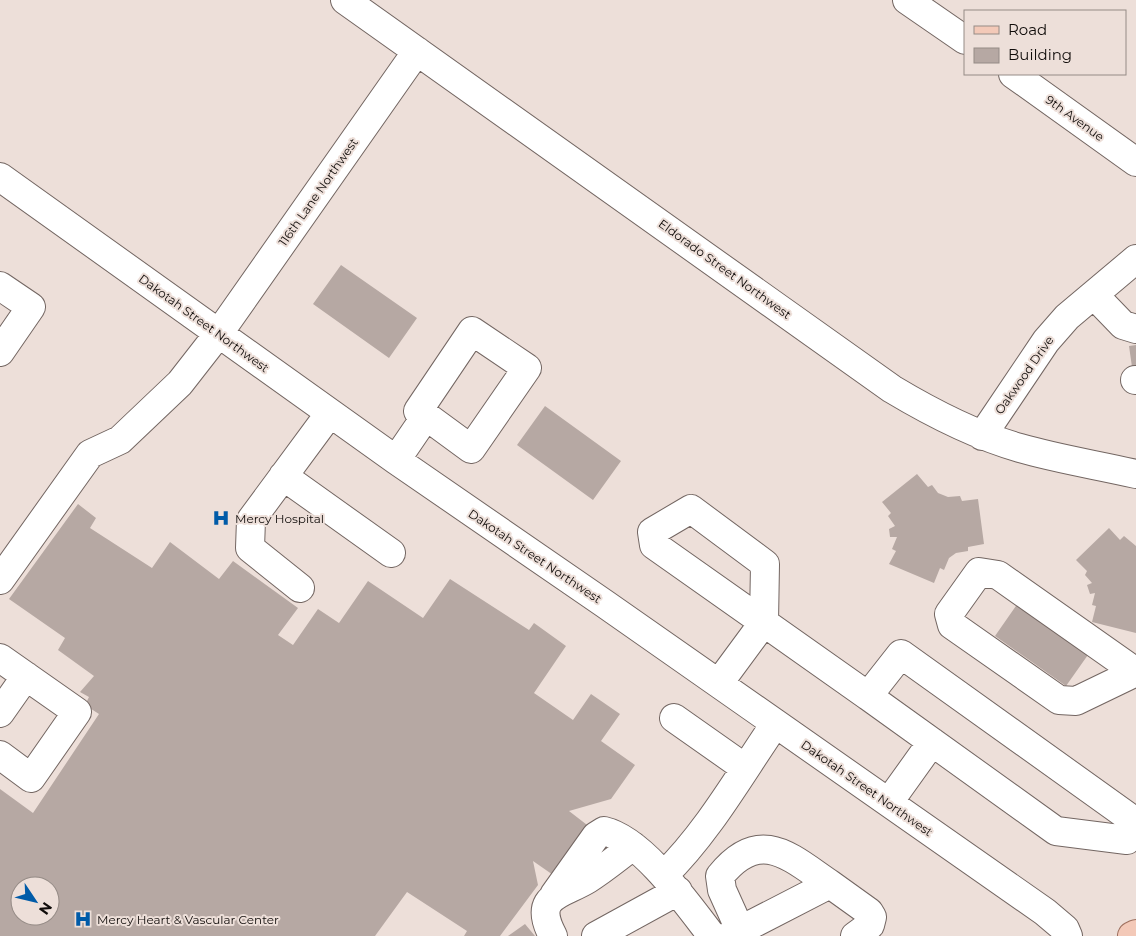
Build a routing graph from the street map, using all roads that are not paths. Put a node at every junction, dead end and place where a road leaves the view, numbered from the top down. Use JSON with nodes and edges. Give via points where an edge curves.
{"nodes":[{"id":1,"x":344,"y":0,"type":"edge"},
{"id":2,"x":907,"y":0,"type":"edge"},
{"id":3,"x":964,"y":39,"type":"edge"},
{"id":4,"x":416,"y":51,"type":"junction"},
{"id":5,"x":1014,"y":75,"type":"edge"},
{"id":6,"x":1136,"y":162,"type":"edge"},
{"id":7,"x":0,"y":177,"type":"edge"},
{"id":8,"x":1136,"y":259,"type":"edge"},
{"id":9,"x":0,"y":286,"type":"edge"},
{"id":10,"x":1094,"y":295,"type":"junction"},
{"id":11,"x":1136,"y":330,"type":"edge"},
{"id":12,"x":219,"y":333,"type":"junction"},
{"id":13,"x":0,"y":352,"type":"edge"},
{"id":14,"x":330,"y":413,"type":"junction"},
{"id":15,"x":426,"y":416,"type":"dead end"},
{"id":16,"x":982,"y":436,"type":"junction"},
{"id":17,"x":396,"y":460,"type":"junction"},
{"id":18,"x":1136,"y":474,"type":"edge"},
{"id":19,"x":283,"y":476,"type":"junction"},
{"id":20,"x":391,"y":553,"type":"dead end"},
{"id":21,"x":0,"y":580,"type":"edge"},
{"id":22,"x":300,"y":588,"type":"dead end"},
{"id":23,"x":0,"y":658,"type":"edge"},
{"id":24,"x":1136,"y":672,"type":"edge"},
{"id":25,"x":26,"y":676,"type":"junction"},
{"id":26,"x":719,"y":683,"type":"junction"},
{"id":27,"x":868,"y":696,"type":"junction"},
{"id":28,"x":0,"y":714,"type":"edge"},
{"id":29,"x":674,"y":718,"type":"dead end"},
{"id":30,"x":775,"y":724,"type":"junction"},
{"id":31,"x":932,"y":742,"type":"junction"},
{"id":32,"x":0,"y":755,"type":"edge"},
{"id":33,"x":745,"y":768,"type":"junction"},
{"id":34,"x":889,"y":802,"type":"junction"},
{"id":35,"x":671,"y":883,"type":"junction"},
{"id":36,"x":830,"y":884,"type":"junction"},
{"id":37,"x":735,"y":933,"type":"edge"},
{"id":38,"x":1136,"y":934,"type":"edge"},
{"id":39,"x":553,"y":936,"type":"edge"},
{"id":40,"x":596,"y":936,"type":"edge"},
{"id":41,"x":712,"y":936,"type":"edge"},
{"id":42,"x":856,"y":936,"type":"edge"},
{"id":43,"x":1068,"y":936,"type":"edge"},
{"id":44,"x":1132,"y":936,"type":"edge"}],
"edges":[{"from":1,"to":4,"type":"street","name":"Eldorado Street Northwest"},
{"from":2,"to":3,"type":"street"},
{"from":4,"to":12,"type":"street","name":"116th Lane Northwest"},
{"from":4,"to":16,"type":"street","name":"Eldorado Street Northwest","via":[[892,389],[935,415]]},
{"from":5,"to":6,"type":"street","name":"9th Avenue"},
{"from":7,"to":12,"type":"street","name":"Dakotah Street Northwest"},
{"from":8,"to":10,"type":"street","name":"Oakwood Drive"},
{"from":9,"to":13,"type":"street","via":[[31,307]]},
{"from":10,"to":11,"type":"street","via":[[1123,325]]},
{"from":10,"to":16,"type":"street","name":"Oakwood Drive","via":[[1046,341]]},
{"from":12,"to":14,"type":"street","name":"Dakotah Street Northwest"},
{"from":12,"to":21,"type":"street","name":"116th Lane Northwest","via":[[180,383],[120,440],[90,454]]},
{"from":14,"to":17,"type":"street","name":"Dakotah Street Northwest"},
{"from":14,"to":19,"type":"street"},
{"from":15,"to":17,"type":"street"},
{"from":16,"to":18,"type":"street","name":"Eldorado Street Northwest","via":[[1020,448]]},
{"from":17,"to":26,"type":"street","name":"Dakotah Street Northwest"},
{"from":19,"to":20,"type":"street"},
{"from":19,"to":22,"type":"street","via":[[250,520],[250,548]]},
{"from":23,"to":25,"type":"street"},
{"from":24,"to":24,"type":"street","via":[[1076,701],[1059,700],[952,625],[949,614],[980,572],[998,575]]},
{"from":25,"to":28,"type":"street"},
{"from":25,"to":32,"type":"street","via":[[77,712],[31,778]]},
{"from":26,"to":27,"type":"street","via":[[764,622]]},
{"from":26,"to":30,"type":"street","name":"Dakotah Street Northwest"},
{"from":27,"to":31,"type":"street"},
{"from":27,"to":31,"type":"street","via":[[901,654],[1133,820],[1136,829],[1127,840],[1056,830]]},
{"from":29,"to":33,"type":"street"},
{"from":30,"to":33,"type":"street"},
{"from":30,"to":34,"type":"street","name":"Dakotah Street Northwest"},
{"from":31,"to":34,"type":"street"},
{"from":33,"to":35,"type":"street","via":[[689,848]]},
{"from":34,"to":43,"type":"street","name":"Dakotah Street Northwest","via":[[1045,912],[1065,929]]},
{"from":35,"to":39,"type":"street","via":[[632,846],[586,880],[554,895],[546,908],[545,922]]},
{"from":35,"to":40,"type":"street"},
{"from":35,"to":41,"type":"street"},
{"from":36,"to":37,"type":"street"},
{"from":36,"to":37,"type":"street","via":[[782,852],[767,848],[738,859],[720,876]]},
{"from":36,"to":42,"type":"street","via":[[872,917],[870,925]]},
{"from":38,"to":44,"type":"main road"}]}
